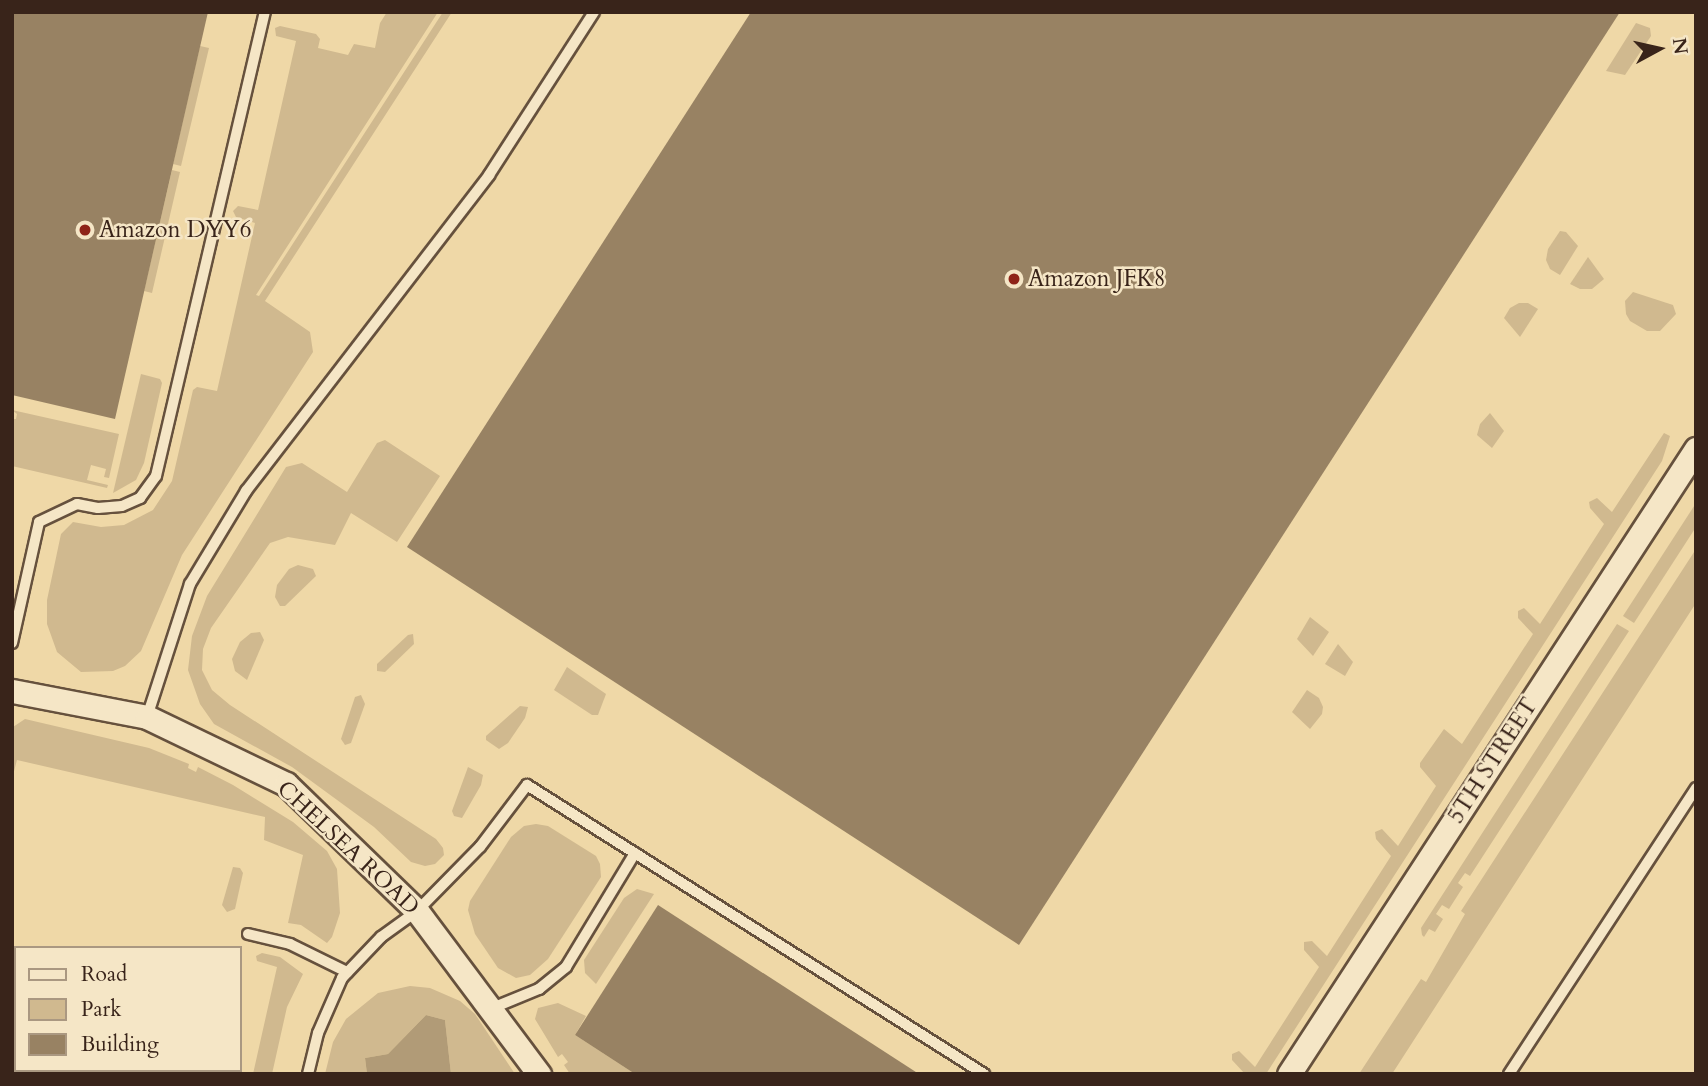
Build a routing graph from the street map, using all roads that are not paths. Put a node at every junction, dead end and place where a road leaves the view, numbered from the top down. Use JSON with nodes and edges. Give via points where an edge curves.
{"nodes":[{"id":1,"x":265,"y":12,"type":"edge"},
{"id":2,"x":594,"y":12,"type":"edge"},
{"id":3,"x":1696,"y":449,"type":"edge"},
{"id":4,"x":12,"y":643,"type":"edge"},
{"id":5,"x":12,"y":691,"type":"edge"},
{"id":6,"x":147,"y":717,"type":"junction"},
{"id":7,"x":1696,"y":788,"type":"edge"},
{"id":8,"x":635,"y":853,"type":"junction"},
{"id":9,"x":417,"y":911,"type":"junction"},
{"id":10,"x":248,"y":934,"type":"dead end"},
{"id":11,"x":347,"y":972,"type":"junction"},
{"id":12,"x":490,"y":1009,"type":"junction"},
{"id":13,"x":308,"y":1074,"type":"edge"},
{"id":14,"x":539,"y":1074,"type":"edge"},
{"id":15,"x":984,"y":1074,"type":"edge"},
{"id":16,"x":1289,"y":1074,"type":"edge"},
{"id":17,"x":1509,"y":1074,"type":"edge"}],
"edges":[{"from":1,"to":4,"type":"lane","via":[[156,476],[140,498],[122,506],[77,504],[39,522]]},
{"from":2,"to":6,"type":"lane","via":[[489,175],[246,492],[190,584]]},
{"from":3,"to":16,"type":"street","name":"5TH STREET"},
{"from":5,"to":6,"type":"street","name":"CHELSEA ROAD"},
{"from":6,"to":9,"type":"street","name":"CHELSEA ROAD","via":[[286,784]]},
{"from":7,"to":17,"type":"lane"},
{"from":8,"to":9,"type":"lane","via":[[527,785],[480,847]]},
{"from":8,"to":12,"type":"lane","via":[[566,967],[540,989]]},
{"from":8,"to":15,"type":"lane"},
{"from":9,"to":11,"type":"lane","via":[[381,937]]},
{"from":9,"to":12,"type":"street","name":"CHELSEA ROAD"},
{"from":10,"to":11,"type":"lane","via":[[290,944]]},
{"from":11,"to":13,"type":"lane","via":[[318,1033]]},
{"from":12,"to":14,"type":"street","name":"CHELSEA ROAD"}]}
